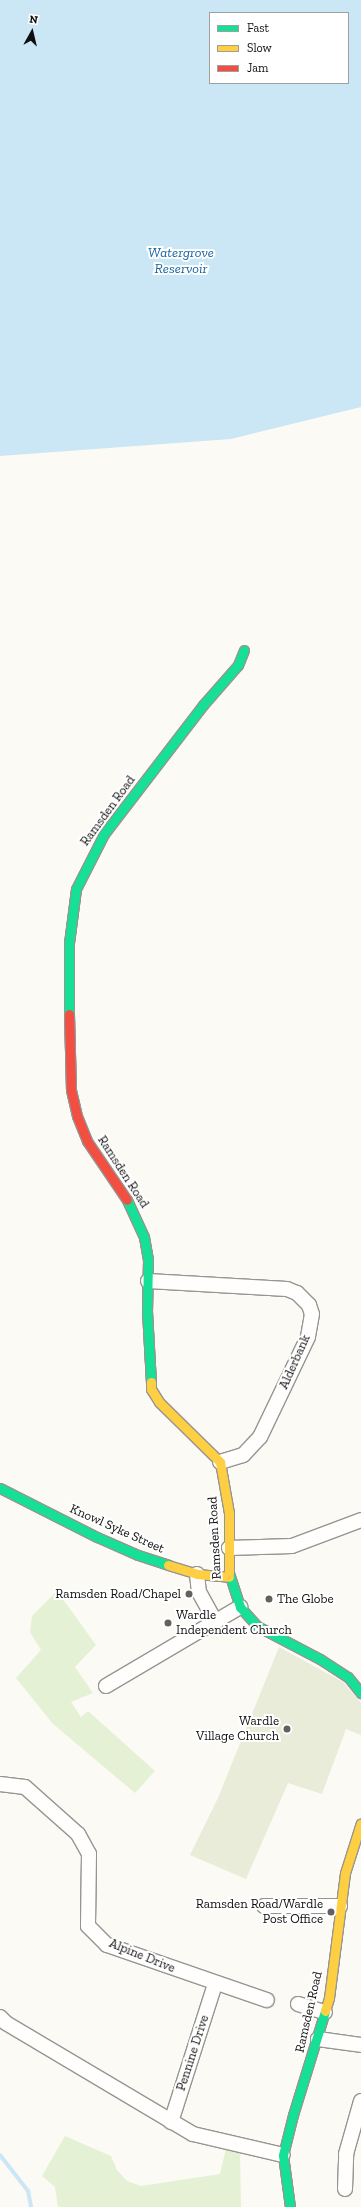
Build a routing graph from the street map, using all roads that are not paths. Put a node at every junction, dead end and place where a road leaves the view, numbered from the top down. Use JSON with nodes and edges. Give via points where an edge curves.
{"nodes":[{"id":1,"x":244,"y":650,"type":"dead end"},
{"id":2,"x":148,"y":1281,"type":"junction"},
{"id":3,"x":220,"y":1462,"type":"junction"},
{"id":4,"x":0,"y":1488,"type":"edge"},
{"id":5,"x":361,"y":1520,"type":"edge"},
{"id":6,"x":229,"y":1548,"type":"junction"},
{"id":7,"x":197,"y":1574,"type":"junction"},
{"id":8,"x":229,"y":1577,"type":"junction"},
{"id":9,"x":240,"y":1607,"type":"junction"},
{"id":10,"x":216,"y":1623,"type":"junction"},
{"id":11,"x":106,"y":1686,"type":"dead end"},
{"id":12,"x":361,"y":1693,"type":"edge"},
{"id":13,"x":0,"y":1784,"type":"edge"},
{"id":14,"x":361,"y":1823,"type":"edge"},
{"id":15,"x":264,"y":1906,"type":"dead end"},
{"id":16,"x":340,"y":1906,"type":"junction"},
{"id":17,"x":215,"y":1984,"type":"junction"},
{"id":18,"x":267,"y":2000,"type":"dead end"},
{"id":19,"x":298,"y":2004,"type":"dead end"},
{"id":20,"x":325,"y":2012,"type":"junction"},
{"id":21,"x":0,"y":2017,"type":"edge"},
{"id":22,"x":318,"y":2039,"type":"junction"},
{"id":23,"x":361,"y":2045,"type":"edge"},
{"id":24,"x":361,"y":2101,"type":"edge"},
{"id":25,"x":171,"y":2122,"type":"junction"},
{"id":26,"x":283,"y":2155,"type":"junction"},
{"id":27,"x":345,"y":2189,"type":"dead end"},
{"id":28,"x":290,"y":2207,"type":"edge"}],
"edges":[{"from":1,"to":2,"type":"street","name":"Ramsden Road","via":[[234,669],[104,834],[88,861],[73,899],[68,990],[72,1090],[77,1116],[87,1141],[139,1221],[148,1260]]},
{"from":2,"to":3,"type":"street","name":"Ramsden Road","via":[[147,1318],[151,1389],[158,1402]]},
{"from":2,"to":3,"type":"street","name":"Alderbank","via":[[287,1289],[297,1293],[309,1305],[312,1314],[308,1337],[260,1437],[243,1455]]},
{"from":3,"to":6,"type":"street","name":"Ramsden Road","via":[[229,1513]]},
{"from":4,"to":7,"type":"street","name":"Knowl Syke Street","via":[[96,1537],[138,1555]]},
{"from":5,"to":6,"type":"street","via":[[292,1546]]},
{"from":6,"to":8,"type":"street","name":"Ramsden Road"},
{"from":7,"to":8,"type":"street","name":"Knowl Syke Street"},
{"from":7,"to":10,"type":"street","via":[[199,1592]]},
{"from":8,"to":9,"type":"street","name":"Ramsden Road"},
{"from":9,"to":10,"type":"street"},
{"from":9,"to":12,"type":"street","name":"Ramsden Road","via":[[257,1626],[320,1659],[348,1677]]},
{"from":10,"to":11,"type":"street"},
{"from":13,"to":17,"type":"street","name":"Alpine Drive","via":[[25,1787],[78,1834],[89,1854],[88,1926],[107,1945]]},
{"from":14,"to":16,"type":"street","name":"Ramsden Road","via":[[345,1873]]},
{"from":15,"to":16,"type":"street"},
{"from":16,"to":20,"type":"street","name":"Ramsden Road"},
{"from":17,"to":18,"type":"street","name":"Alpine Drive"},
{"from":17,"to":25,"type":"street","name":"Pennine Drive"},
{"from":19,"to":20,"type":"street"},
{"from":20,"to":22,"type":"street","name":"Ramsden Road"},
{"from":21,"to":25,"type":"street"},
{"from":22,"to":23,"type":"street"},
{"from":22,"to":26,"type":"street","name":"Ramsden Road"},
{"from":24,"to":27,"type":"street","via":[[346,2154]]},
{"from":25,"to":26,"type":"street","via":[[193,2134]]},
{"from":26,"to":28,"type":"street","name":"Ramsden Road"}]}
